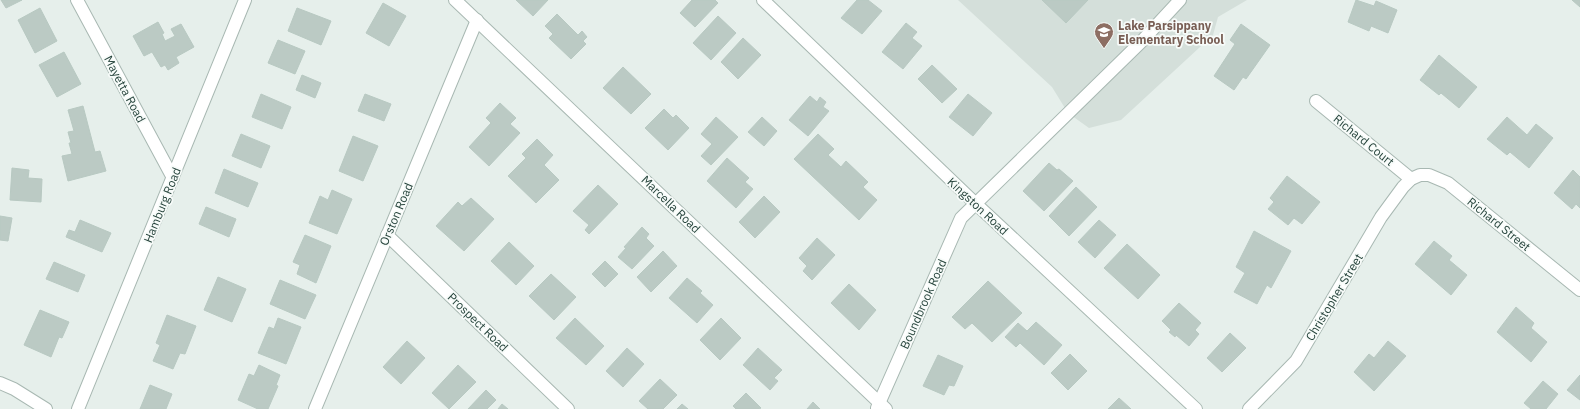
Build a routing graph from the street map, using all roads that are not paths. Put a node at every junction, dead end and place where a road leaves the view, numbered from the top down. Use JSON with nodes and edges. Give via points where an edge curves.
{"nodes":[{"id":1,"x":78,"y":0,"type":"edge"},
{"id":2,"x":245,"y":0,"type":"edge"},
{"id":3,"x":455,"y":0,"type":"edge"},
{"id":4,"x":763,"y":0,"type":"edge"},
{"id":5,"x":1180,"y":0,"type":"edge"},
{"id":6,"x":477,"y":20,"type":"junction"},
{"id":7,"x":1316,"y":101,"type":"dead end"},
{"id":8,"x":173,"y":178,"type":"junction"},
{"id":9,"x":1411,"y":179,"type":"junction"},
{"id":10,"x":976,"y":204,"type":"junction"},
{"id":11,"x":387,"y":236,"type":"junction"},
{"id":12,"x":1580,"y":290,"type":"edge"},
{"id":13,"x":0,"y":383,"type":"edge"},
{"id":14,"x":881,"y":407,"type":"edge"},
{"id":15,"x":46,"y":409,"type":"edge"},
{"id":16,"x":78,"y":409,"type":"edge"},
{"id":17,"x":315,"y":409,"type":"edge"},
{"id":18,"x":568,"y":409,"type":"edge"},
{"id":19,"x":1196,"y":409,"type":"edge"},
{"id":20,"x":1249,"y":409,"type":"edge"}],
"edges":[{"from":1,"to":8,"type":"street","name":"Mayetta Road"},
{"from":2,"to":8,"type":"street","name":"Hamburg Road"},
{"from":3,"to":6,"type":"street","name":"Marcella Road"},
{"from":4,"to":10,"type":"street","name":"Kingston Road"},
{"from":5,"to":10,"type":"street","name":"Boundbrook Road","via":[[1141,42]]},
{"from":6,"to":11,"type":"street","name":"Orston Road"},
{"from":6,"to":14,"type":"street","name":"Marcella Road"},
{"from":7,"to":9,"type":"street","name":"Richard Court"},
{"from":8,"to":16,"type":"street","name":"Hamburg Road"},
{"from":9,"to":12,"type":"street","name":"Richard Street","via":[[1429,175],[1448,183]]},
{"from":9,"to":20,"type":"street","name":"Christopher Street","via":[[1381,217],[1296,361]]},
{"from":10,"to":14,"type":"street","name":"Boundbrook Road","via":[[961,218]]},
{"from":10,"to":19,"type":"street","name":"Kingston Road"},
{"from":11,"to":17,"type":"street","name":"Orston Road"},
{"from":11,"to":18,"type":"street","name":"Prospect Road"},
{"from":13,"to":15,"type":"street"}]}
